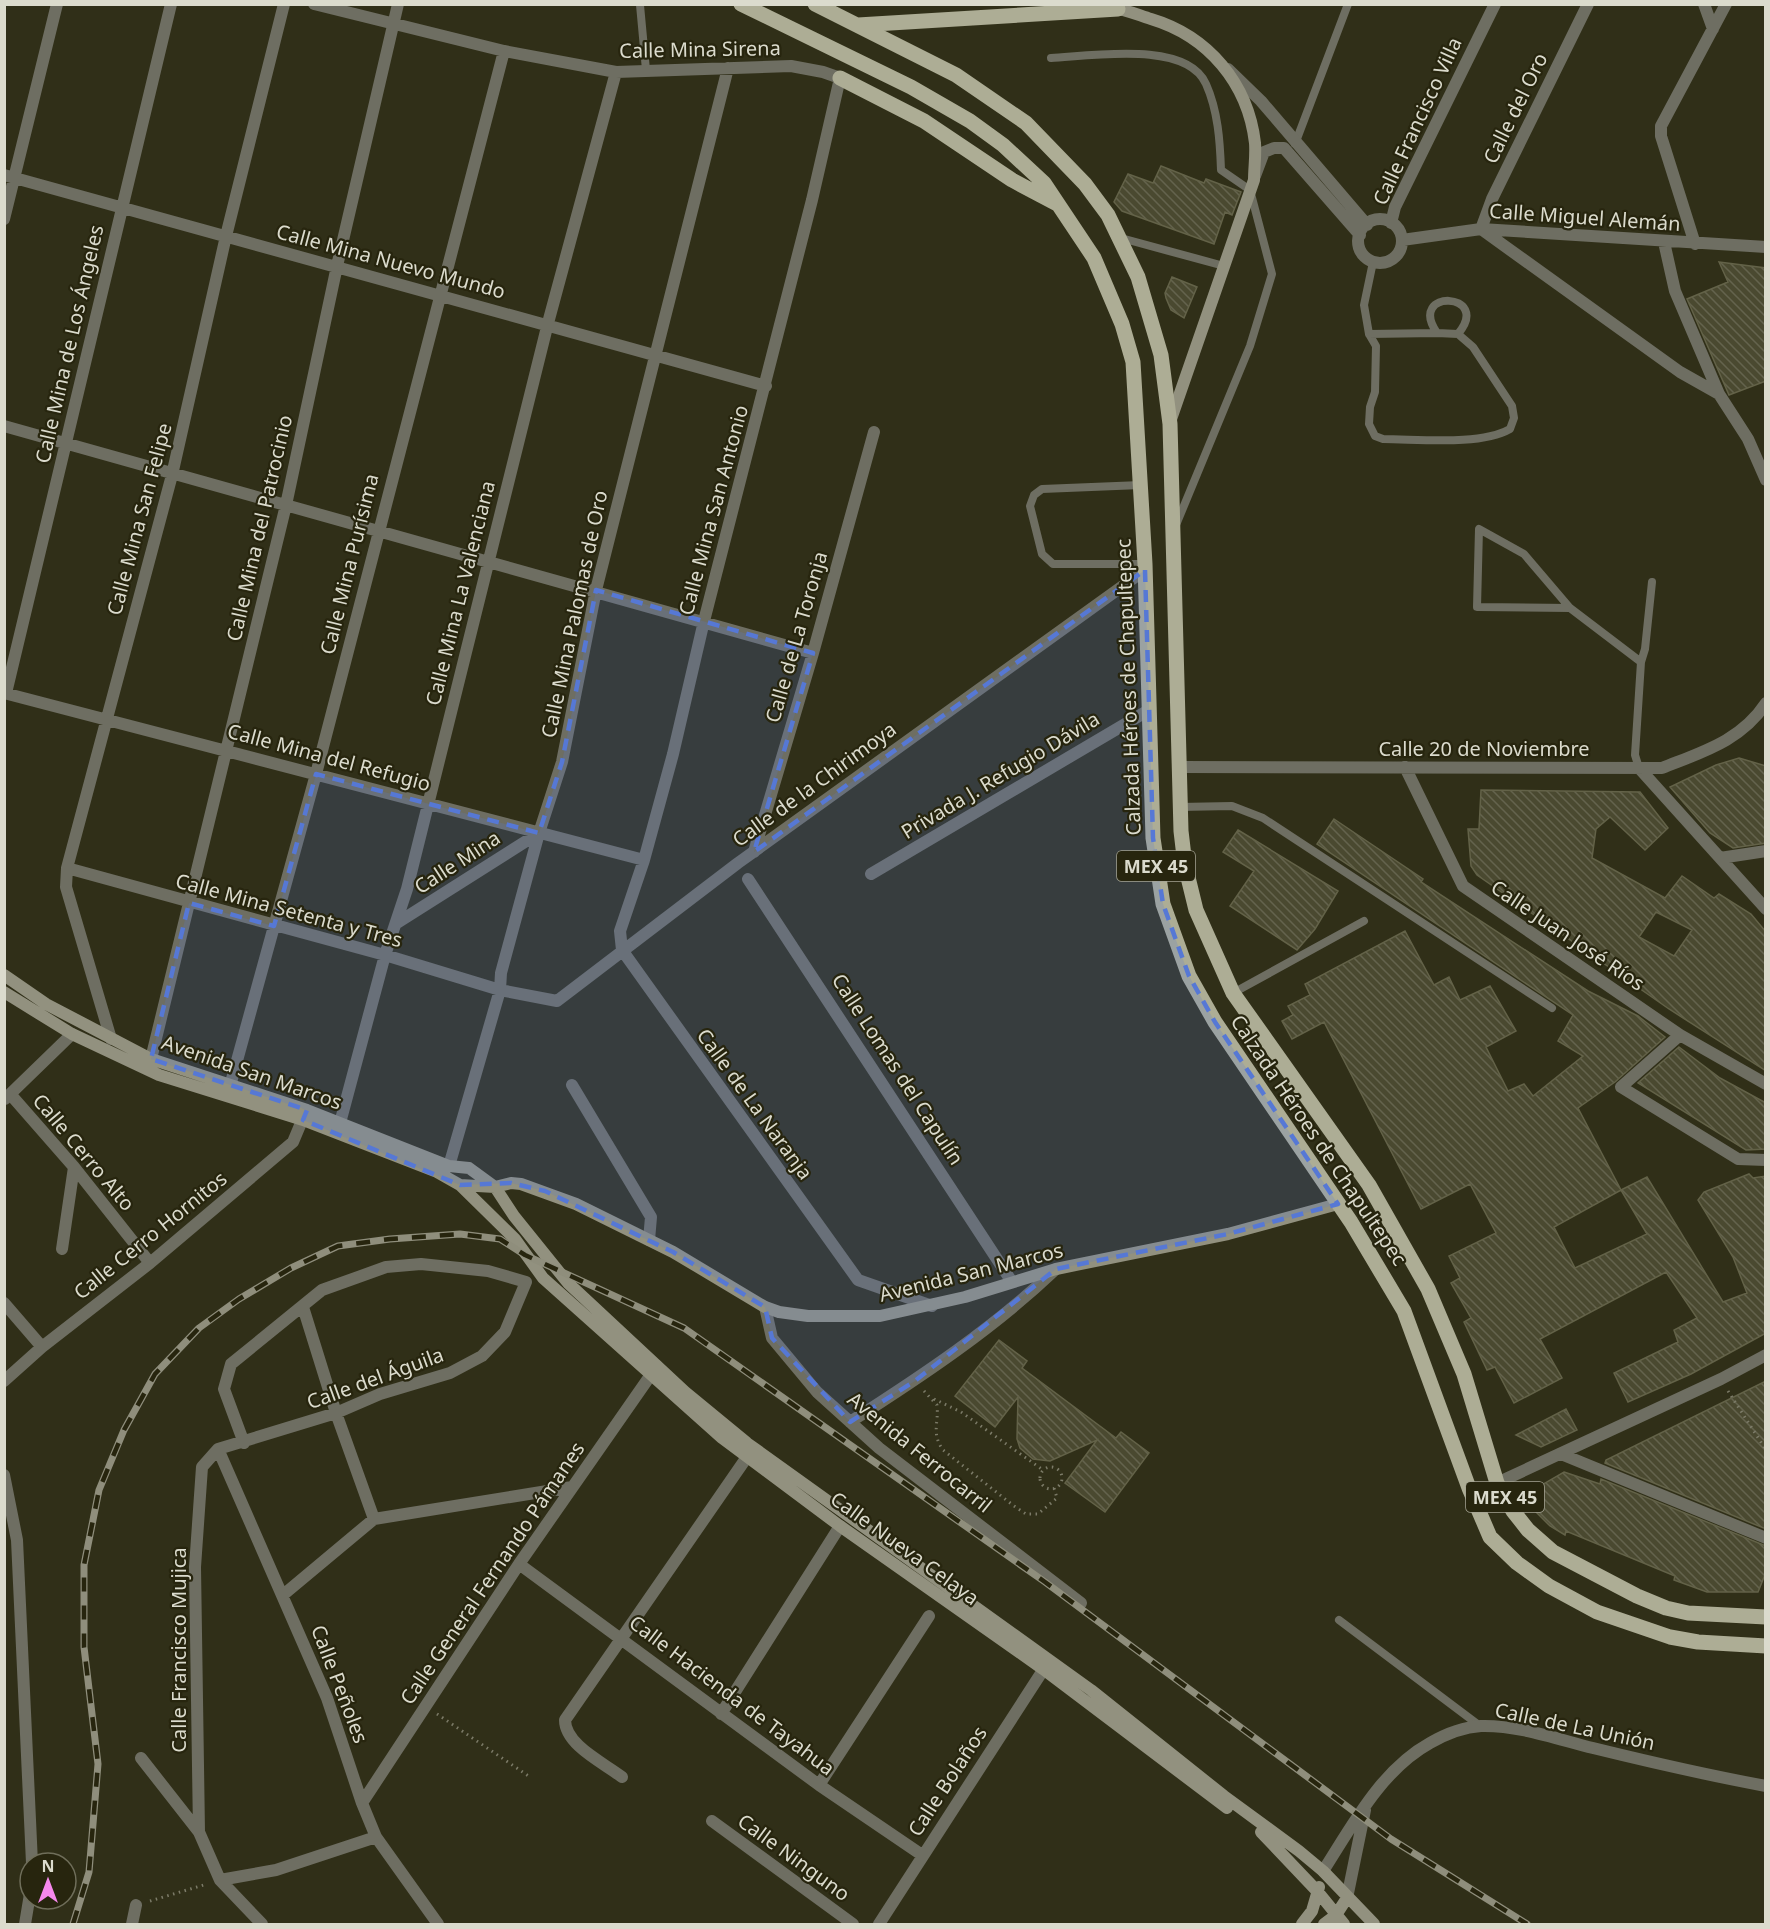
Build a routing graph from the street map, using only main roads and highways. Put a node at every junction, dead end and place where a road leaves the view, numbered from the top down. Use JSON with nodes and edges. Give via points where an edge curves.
{"nodes":[{"id":1,"x":741,"y":4,"type":"edge"},
{"id":2,"x":815,"y":4,"type":"edge"},
{"id":3,"x":1072,"y":4,"type":"edge"},
{"id":4,"x":1118,"y":9,"type":"junction"},
{"id":5,"x":858,"y":25,"type":"junction"},
{"id":6,"x":840,"y":78,"type":"road end"},
{"id":7,"x":1062,"y":207,"type":"junction"},
{"id":8,"x":1170,"y":423,"type":"junction"},
{"id":9,"x":4,"y":975,"type":"edge"},
{"id":10,"x":4,"y":992,"type":"edge"},
{"id":11,"x":305,"y":1115,"type":"junction"},
{"id":12,"x":460,"y":1185,"type":"junction"},
{"id":13,"x":495,"y":1187,"type":"junction"},
{"id":14,"x":1338,"y":1204,"type":"junction"},
{"id":15,"x":654,"y":1370,"type":"junction"},
{"id":16,"x":1766,"y":1617,"type":"edge"},
{"id":17,"x":1766,"y":1646,"type":"edge"},
{"id":18,"x":1046,"y":1664,"type":"junction"},
{"id":19,"x":1323,"y":1871,"type":"junction"},
{"id":20,"x":1318,"y":1892,"type":"junction"},
{"id":21,"x":1347,"y":1898,"type":"junction"},
{"id":22,"x":1340,"y":1920,"type":"edge"},
{"id":23,"x":1302,"y":1924,"type":"edge"},
{"id":24,"x":1324,"y":1924,"type":"edge"},
{"id":25,"x":1374,"y":1924,"type":"edge"}],
"edges":[{"from":1,"to":7,"type":"main road","name":"Calzada Héroes de Chapultepec","number":"MEX 45","via":[[911,87],[970,121],[1025,164]]},
{"from":2,"to":5,"type":"main road","name":"Calzada Héroes de Chapultepec","number":"MEX 45"},
{"from":3,"to":4,"type":"main road"},
{"from":4,"to":5,"type":"main road"},
{"from":4,"to":8,"type":"main road","via":[[1176,28],[1197,39],[1218,59],[1245,102],[1255,143],[1252,185]]},
{"from":5,"to":8,"type":"main road","name":"Calzada Héroes de Chapultepec","number":"MEX 45","via":[[956,75],[1026,123],[1085,184],[1120,238],[1138,277],[1155,328]]},
{"from":6,"to":7,"type":"main road","via":[[924,121],[1011,180]]},
{"from":7,"to":14,"type":"main road","name":"Calzada Héroes de Chapultepec","number":"MEX 45","via":[[1094,258],[1122,324],[1133,362],[1142,485],[1156,872],[1163,904],[1189,976],[1215,1022]]},
{"from":8,"to":16,"type":"main road","name":"Calzada Héroes de Chapultepec","number":"MEX 45","via":[[1183,854],[1190,890],[1207,939],[1233,993],[1369,1185],[1428,1289],[1464,1374],[1497,1483],[1528,1530],[1553,1552],[1614,1586],[1666,1608],[1688,1613]]},
{"from":9,"to":11,"type":"main road","name":"Avenida San Marcos","via":[[46,1004],[151,1059]]},
{"from":10,"to":11,"type":"main road","name":"Avenida San Marcos","via":[[72,1034],[159,1075]]},
{"from":11,"to":12,"type":"main road","name":"Avenida San Marcos"},
{"from":11,"to":13,"type":"main road","name":"Avenida San Marcos","via":[[340,1123],[449,1166],[469,1168]]},
{"from":12,"to":13,"type":"main road","name":"Avenida San Marcos"},
{"from":12,"to":15,"type":"main road","name":"Calle Nueva Celaya","via":[[515,1239],[543,1278]]},
{"from":13,"to":14,"type":"main road","name":"Avenida San Marcos","via":[[511,1183],[545,1191],[601,1215],[765,1307],[808,1316],[856,1317],[932,1306],[1056,1269],[1228,1234]]},
{"from":13,"to":15,"type":"main road","name":"Calle Nueva Celaya","via":[[552,1266]]},
{"from":14,"to":17,"type":"main road","name":"Calzada Héroes de Chapultepec","number":"MEX 45","via":[[1404,1311],[1482,1523],[1502,1550],[1549,1586],[1637,1628],[1698,1642]]},
{"from":15,"to":18,"type":"main road","name":"Calle Nueva Celaya"},
{"from":15,"to":18,"type":"main road","name":"Calle Nueva Celaya","via":[[747,1457],[840,1526]]},
{"from":18,"to":19,"type":"main road","name":"Calle Nueva Celaya"},
{"from":18,"to":20,"type":"main road","name":"Calle Nueva Celaya","via":[[1269,1838]]},
{"from":19,"to":20,"type":"main road"},
{"from":19,"to":21,"type":"main road","name":"Calle Nueva Celaya"},
{"from":20,"to":22,"type":"main road","name":"Calle Nueva Celaya"},
{"from":20,"to":23,"type":"main road","via":[[1312,1911]]},
{"from":21,"to":22,"type":"main road"},
{"from":21,"to":25,"type":"main road","name":"Calle Nueva Celaya"},
{"from":22,"to":24,"type":"main road"}]}
